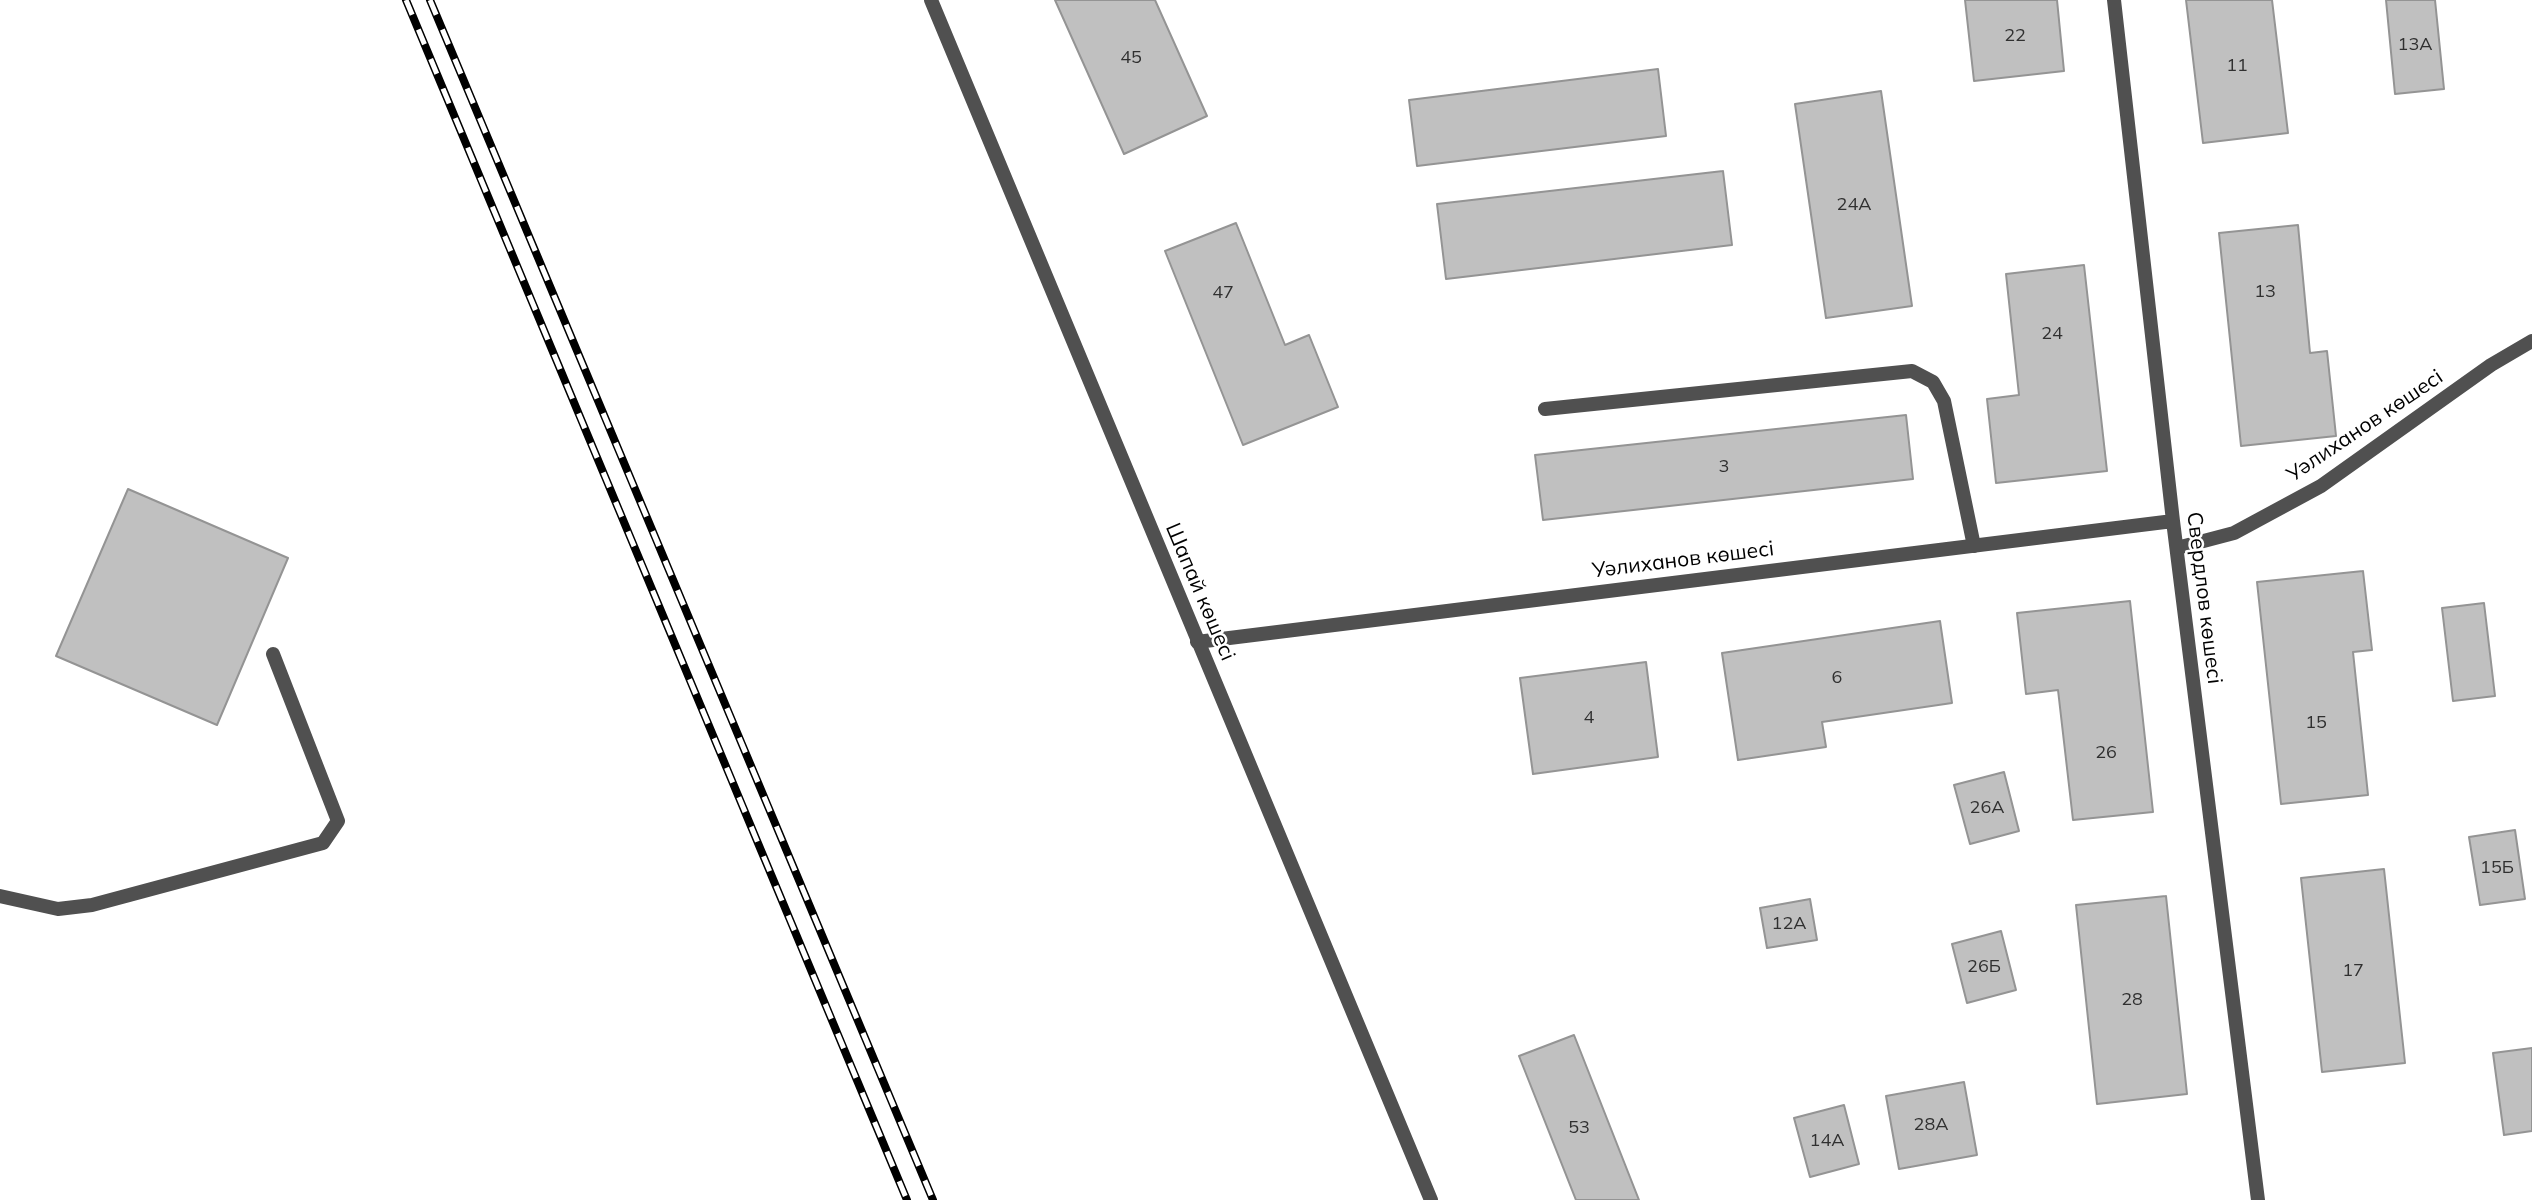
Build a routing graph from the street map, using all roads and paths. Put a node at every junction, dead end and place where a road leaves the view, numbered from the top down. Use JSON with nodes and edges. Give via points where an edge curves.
{"nodes":[{"id":1,"x":931,"y":0,"type":"edge"},
{"id":2,"x":2114,"y":0,"type":"edge"},
{"id":3,"x":2532,"y":341,"type":"edge"},
{"id":4,"x":1545,"y":409,"type":"dead end"},
{"id":5,"x":2173,"y":521,"type":"junction"},
{"id":6,"x":1974,"y":546,"type":"junction"},
{"id":7,"x":2176,"y":548,"type":"junction"},
{"id":8,"x":1198,"y":642,"type":"junction"},
{"id":9,"x":273,"y":654,"type":"dead end"},
{"id":10,"x":0,"y":897,"type":"edge"},
{"id":11,"x":1431,"y":1200,"type":"edge"},
{"id":12,"x":2258,"y":1200,"type":"edge"}],
"edges":[{"from":1,"to":8,"type":"street","name":"Шапай көшесі"},
{"from":2,"to":5,"type":"street","name":"Свердлов көшесі"},
{"from":3,"to":7,"type":"street","name":"Уәлиханов көшесі","via":[[2321,486],[2234,533]]},
{"from":4,"to":6,"type":"street","via":[[1912,371],[1933,382],[1944,401]]},
{"from":5,"to":6,"type":"street","name":"Уәлиханов көшесі"},
{"from":5,"to":7,"type":"street","name":"Свердлов көшесі"},
{"from":6,"to":8,"type":"street","name":"Уәлиханов көшесі"},
{"from":7,"to":12,"type":"street","name":"Свердлов көшесі"},
{"from":8,"to":11,"type":"street","name":"Шапай көшесі"},
{"from":9,"to":10,"type":"street","via":[[338,821],[323,842],[92,905],[58,909]]}]}
